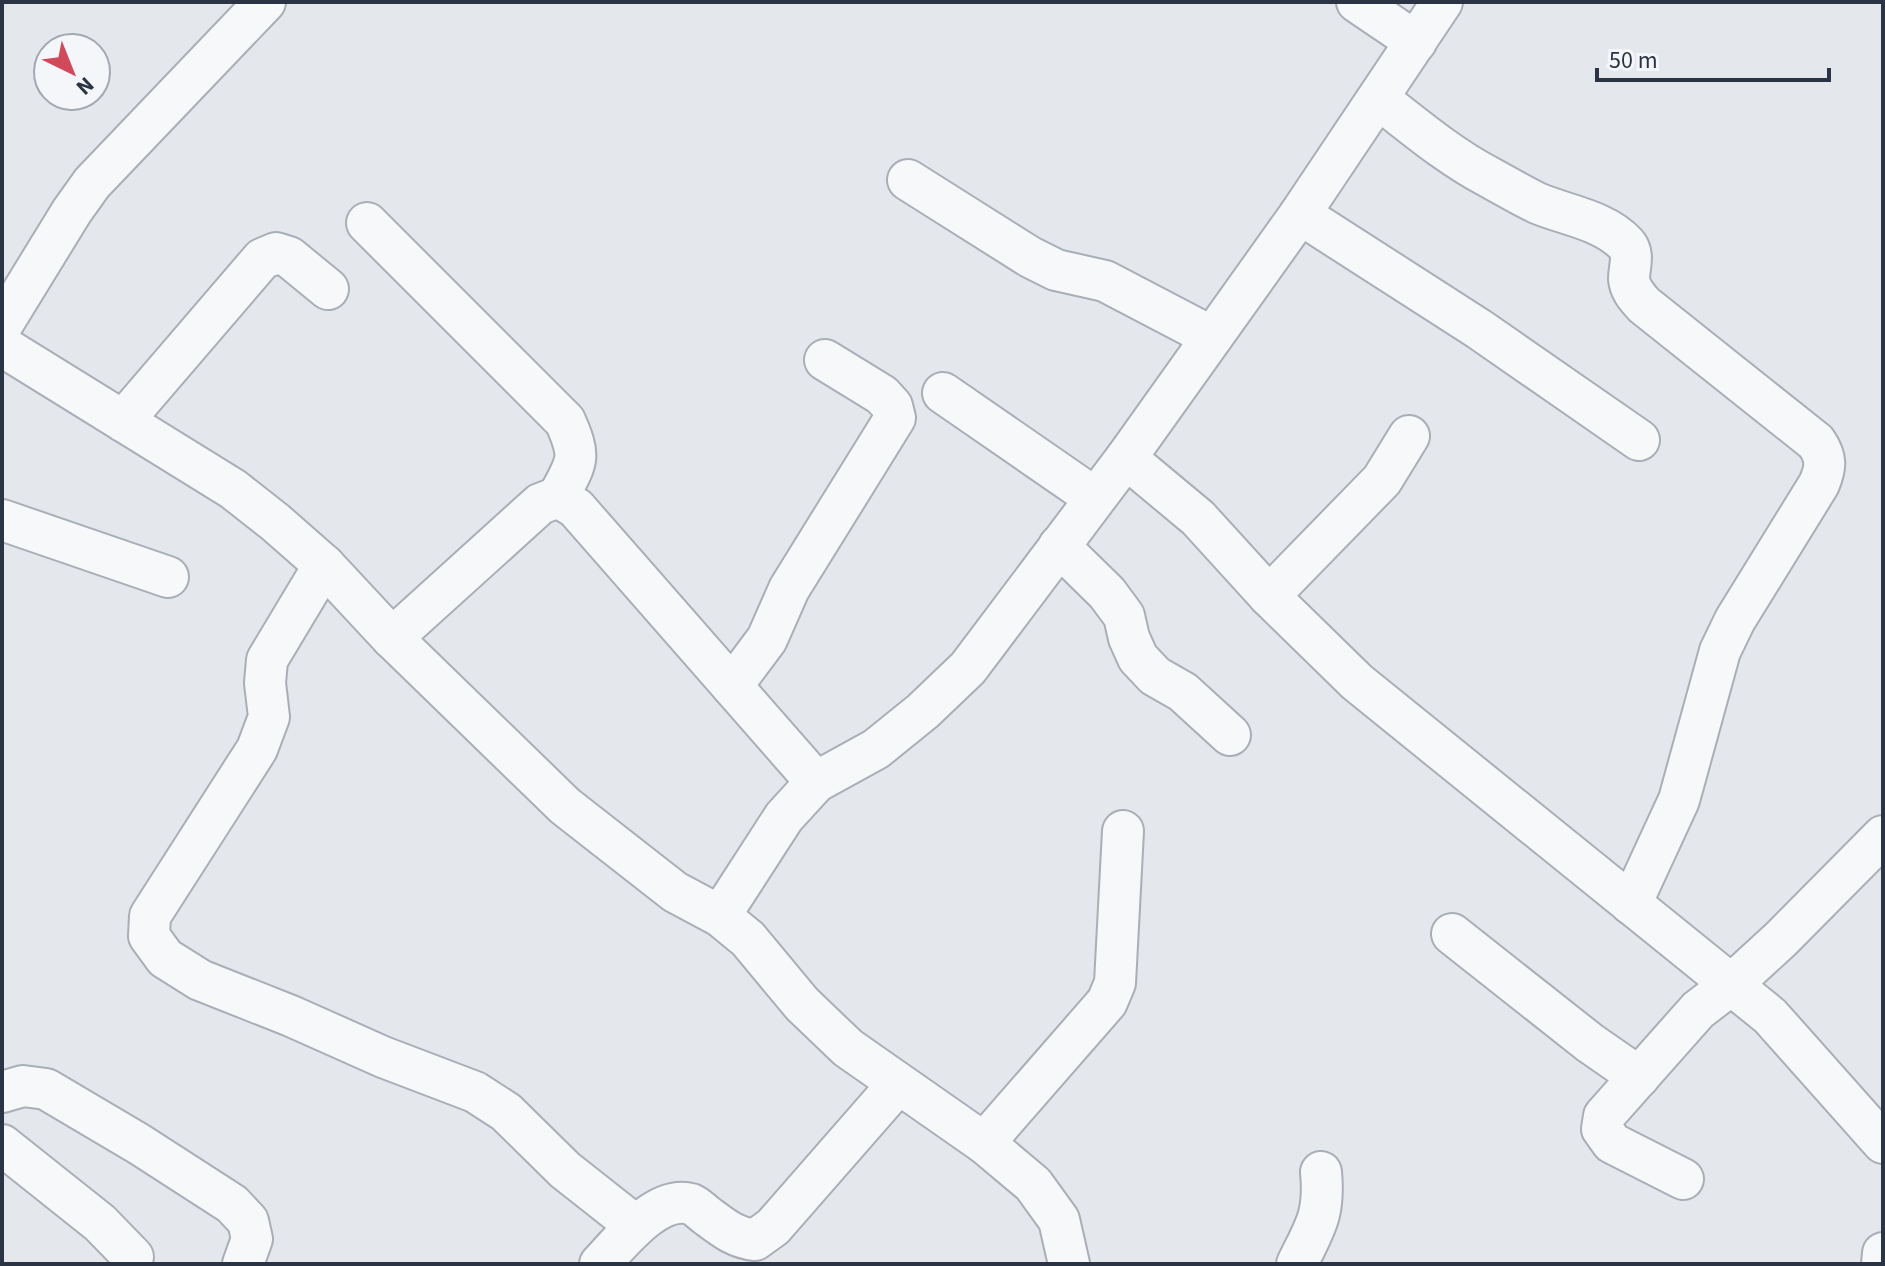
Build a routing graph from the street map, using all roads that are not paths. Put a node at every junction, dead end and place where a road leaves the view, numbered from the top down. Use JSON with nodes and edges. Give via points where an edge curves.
{"nodes":[{"id":1,"x":265,"y":2,"type":"edge"},
{"id":2,"x":1357,"y":2,"type":"edge"},
{"id":3,"x":1442,"y":2,"type":"edge"},
{"id":4,"x":1416,"y":42,"type":"junction"},
{"id":5,"x":1379,"y":99,"type":"junction"},
{"id":6,"x":908,"y":180,"type":"dead end"},
{"id":7,"x":1300,"y":214,"type":"junction"},
{"id":8,"x":367,"y":223,"type":"dead end"},
{"id":9,"x":328,"y":289,"type":"dead end"},
{"id":10,"x":2,"y":325,"type":"edge"},
{"id":11,"x":1212,"y":337,"type":"junction"},
{"id":12,"x":2,"y":346,"type":"edge"},
{"id":13,"x":825,"y":360,"type":"dead end"},
{"id":14,"x":943,"y":393,"type":"dead end"},
{"id":15,"x":123,"y":421,"type":"junction"},
{"id":16,"x":1409,"y":436,"type":"dead end"},
{"id":17,"x":1639,"y":440,"type":"dead end"},
{"id":18,"x":1126,"y":458,"type":"junction"},
{"id":19,"x":558,"y":497,"type":"junction"},
{"id":20,"x":1095,"y":498,"type":"junction"},
{"id":21,"x":2,"y":520,"type":"edge"},
{"id":22,"x":1059,"y":546,"type":"junction"},
{"id":23,"x":324,"y":565,"type":"junction"},
{"id":24,"x":168,"y":577,"type":"dead end"},
{"id":25,"x":1269,"y":596,"type":"junction"},
{"id":26,"x":392,"y":638,"type":"junction"},
{"id":27,"x":732,"y":686,"type":"junction"},
{"id":28,"x":1230,"y":735,"type":"dead end"},
{"id":29,"x":816,"y":782,"type":"junction"},
{"id":30,"x":1123,"y":831,"type":"dead end"},
{"id":31,"x":1883,"y":836,"type":"edge"},
{"id":32,"x":1631,"y":904,"type":"junction"},
{"id":33,"x":720,"y":916,"type":"junction"},
{"id":34,"x":1452,"y":934,"type":"dead end"},
{"id":35,"x":1732,"y":984,"type":"junction"},
{"id":36,"x":1639,"y":1077,"type":"junction"},
{"id":37,"x":898,"y":1084,"type":"junction"},
{"id":38,"x":2,"y":1092,"type":"edge"},
{"id":39,"x":984,"y":1143,"type":"junction"},
{"id":40,"x":1883,"y":1143,"type":"edge"},
{"id":41,"x":2,"y":1145,"type":"edge"},
{"id":42,"x":1321,"y":1172,"type":"dead end"},
{"id":43,"x":1683,"y":1179,"type":"dead end"},
{"id":44,"x":636,"y":1226,"type":"junction"},
{"id":45,"x":1883,"y":1253,"type":"edge"},
{"id":46,"x":133,"y":1257,"type":"dead end"},
{"id":47,"x":243,"y":1264,"type":"edge"},
{"id":48,"x":600,"y":1264,"type":"edge"},
{"id":49,"x":1069,"y":1264,"type":"edge"},
{"id":50,"x":1297,"y":1264,"type":"edge"},
{"id":51,"x":1882,"y":1264,"type":"edge"}],
"edges":[{"from":1,"to":10,"type":"street","via":[[92,183]]},
{"from":2,"to":4,"type":"street"},
{"from":3,"to":4,"type":"street"},
{"from":4,"to":5,"type":"street"},
{"from":5,"to":7,"type":"street"},
{"from":5,"to":32,"type":"street","via":[[1487,177],[1615,235],[1628,246],[1629,280],[1644,305],[1816,442],[1824,455],[1826,468],[1819,484],[1720,651],[1679,800]]},
{"from":6,"to":11,"type":"street","via":[[1030,257],[1056,270],[1105,281]]},
{"from":7,"to":11,"type":"street"},
{"from":7,"to":17,"type":"street"},
{"from":8,"to":19,"type":"street","via":[[565,421],[576,446],[575,465]]},
{"from":9,"to":15,"type":"street","via":[[289,257],[276,253],[262,259]]},
{"from":11,"to":18,"type":"street"},
{"from":12,"to":15,"type":"street"},
{"from":13,"to":27,"type":"street","via":[[882,395],[895,418],[789,589],[767,639]]},
{"from":14,"to":20,"type":"street"},
{"from":15,"to":23,"type":"street","via":[[233,489]]},
{"from":16,"to":25,"type":"street","via":[[1382,480]]},
{"from":18,"to":20,"type":"street"},
{"from":18,"to":25,"type":"street","via":[[1198,518]]},
{"from":19,"to":26,"type":"street","via":[[540,504]]},
{"from":19,"to":27,"type":"street","via":[[576,508]]},
{"from":20,"to":22,"type":"street"},
{"from":21,"to":24,"type":"street"},
{"from":22,"to":28,"type":"street","via":[[1124,616],[1138,658]]},
{"from":22,"to":29,"type":"street","via":[[968,668],[876,749]]},
{"from":23,"to":26,"type":"street"},
{"from":23,"to":44,"type":"street","via":[[267,660],[269,717],[257,749],[150,916],[149,936],[165,958],[200,980],[475,1092],[506,1112],[565,1170]]},
{"from":25,"to":32,"type":"street","via":[[1357,682]]},
{"from":26,"to":33,"type":"street","via":[[565,806],[675,892]]},
{"from":27,"to":29,"type":"street"},
{"from":29,"to":33,"type":"street","via":[[784,817]]},
{"from":30,"to":39,"type":"street","via":[[1115,983],[1107,1002]]},
{"from":31,"to":35,"type":"street"},
{"from":32,"to":35,"type":"street"},
{"from":33,"to":37,"type":"street","via":[[748,939],[802,1004],[848,1048]]},
{"from":34,"to":36,"type":"street"},
{"from":35,"to":36,"type":"street","via":[[1698,1010]]},
{"from":35,"to":40,"type":"street","via":[[1770,1016]]},
{"from":36,"to":43,"type":"street","via":[[1604,1116],[1602,1129],[1612,1143]]},
{"from":37,"to":39,"type":"street"},
{"from":37,"to":44,"type":"street","via":[[773,1227],[755,1240],[739,1238],[692,1204],[657,1209]]},
{"from":38,"to":47,"type":"street","via":[[23,1086],[46,1089],[232,1204],[248,1221],[252,1239]]},
{"from":39,"to":49,"type":"street","via":[[1033,1184],[1059,1220]]},
{"from":41,"to":46,"type":"street","via":[[100,1223]]},
{"from":42,"to":50,"type":"street","via":[[1318,1220]]},
{"from":44,"to":48,"type":"street"},
{"from":45,"to":51,"type":"street"}]}
